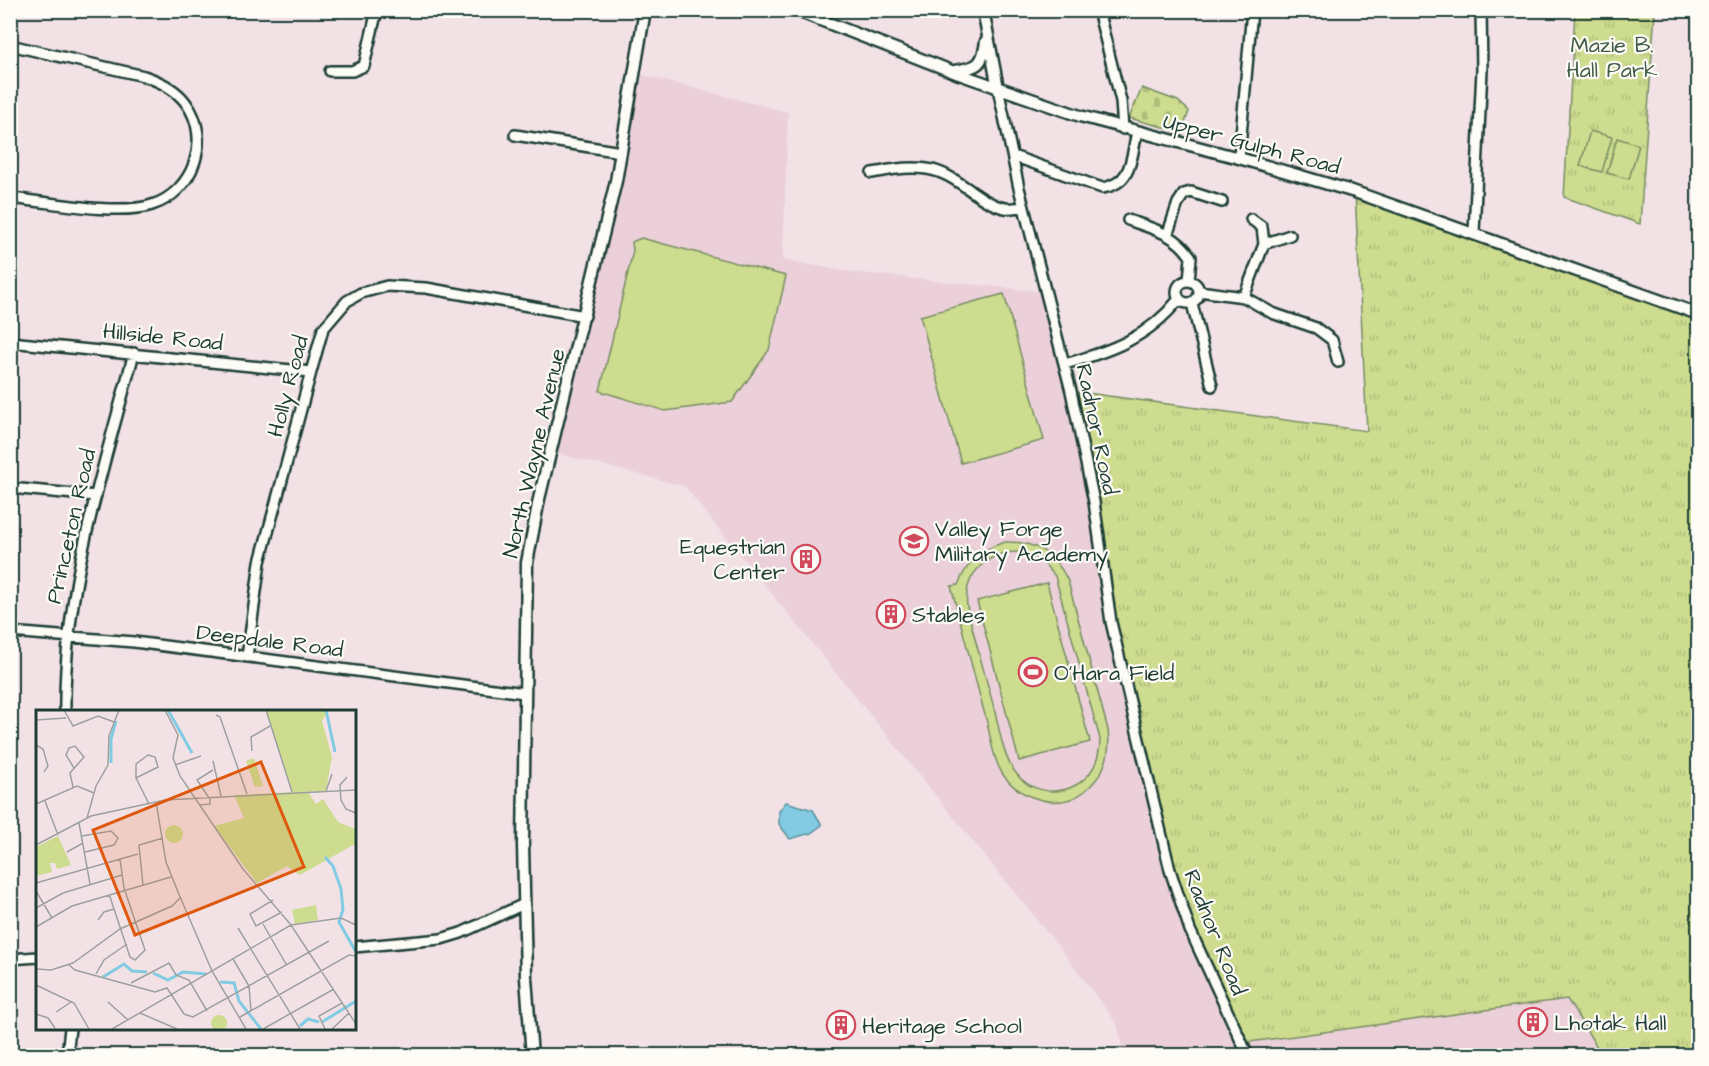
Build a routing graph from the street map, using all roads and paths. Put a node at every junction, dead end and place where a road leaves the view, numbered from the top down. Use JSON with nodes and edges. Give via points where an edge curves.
{"nodes":[{"id":1,"x":377,"y":10,"type":"edge"},
{"id":2,"x":645,"y":10,"type":"edge"},
{"id":3,"x":795,"y":10,"type":"edge"},
{"id":4,"x":984,"y":10,"type":"edge"},
{"id":5,"x":1098,"y":10,"type":"edge"},
{"id":6,"x":1252,"y":10,"type":"edge"},
{"id":7,"x":1481,"y":10,"type":"edge"},
{"id":8,"x":987,"y":32,"type":"junction"},
{"id":9,"x":10,"y":45,"type":"edge"},
{"id":10,"x":330,"y":71,"type":"dead end"},
{"id":11,"x":952,"y":71,"type":"junction"},
{"id":12,"x":998,"y":88,"type":"junction"},
{"id":13,"x":1123,"y":129,"type":"junction"},
{"id":14,"x":1137,"y":132,"type":"junction"},
{"id":15,"x":515,"y":135,"type":"dead end"},
{"id":16,"x":621,"y":152,"type":"junction"},
{"id":17,"x":1012,"y":156,"type":"junction"},
{"id":18,"x":1239,"y":158,"type":"junction"},
{"id":19,"x":872,"y":173,"type":"dead end"},
{"id":20,"x":10,"y":198,"type":"edge"},
{"id":21,"x":1222,"y":202,"type":"dead end"},
{"id":22,"x":1024,"y":207,"type":"junction"},
{"id":23,"x":1251,"y":219,"type":"dead end"},
{"id":24,"x":1128,"y":220,"type":"dead end"},
{"id":25,"x":1474,"y":232,"type":"junction"},
{"id":26,"x":1168,"y":233,"type":"junction"},
{"id":27,"x":1290,"y":235,"type":"dead end"},
{"id":28,"x":1264,"y":244,"type":"junction"},
{"id":29,"x":1189,"y":281,"type":"junction"},
{"id":30,"x":1199,"y":291,"type":"junction"},
{"id":31,"x":1244,"y":297,"type":"junction"},
{"id":32,"x":1179,"y":299,"type":"junction"},
{"id":33,"x":1192,"y":303,"type":"junction"},
{"id":34,"x":1698,"y":314,"type":"edge"},
{"id":35,"x":585,"y":316,"type":"junction"},
{"id":36,"x":10,"y":342,"type":"edge"},
{"id":37,"x":134,"y":353,"type":"junction"},
{"id":38,"x":1338,"y":362,"type":"dead end"},
{"id":39,"x":1065,"y":364,"type":"junction"},
{"id":40,"x":311,"y":372,"type":"junction"},
{"id":41,"x":1212,"y":386,"type":"dead end"},
{"id":42,"x":10,"y":488,"type":"edge"},
{"id":43,"x":96,"y":496,"type":"junction"},
{"id":44,"x":10,"y":632,"type":"edge"},
{"id":45,"x":68,"y":638,"type":"junction"},
{"id":46,"x":247,"y":657,"type":"junction"},
{"id":47,"x":525,"y":693,"type":"junction"},
{"id":48,"x":65,"y":710,"type":"edge"},
{"id":49,"x":524,"y":904,"type":"junction"},
{"id":50,"x":356,"y":947,"type":"edge"},
{"id":51,"x":36,"y":957,"type":"edge"},
{"id":52,"x":10,"y":959,"type":"edge"},
{"id":53,"x":70,"y":1030,"type":"edge"},
{"id":54,"x":68,"y":1056,"type":"edge"},
{"id":55,"x":532,"y":1056,"type":"edge"},
{"id":56,"x":1248,"y":1056,"type":"edge"}],
"edges":[{"from":1,"to":10,"type":"street","via":[[364,66],[352,71]]},
{"from":2,"to":16,"type":"street","name":"North Wayne Avenue"},
{"from":3,"to":11,"type":"street","name":"Upper Gulph Road"},
{"from":4,"to":8,"type":"street","name":"Radnor Road"},
{"from":5,"to":13,"type":"street","via":[[1121,101]]},
{"from":6,"to":18,"type":"street"},
{"from":7,"to":25,"type":"street"},
{"from":8,"to":11,"type":"street","via":[[981,62]]},
{"from":8,"to":12,"type":"street","name":"Radnor Road"},
{"from":9,"to":20,"type":"street","via":[[144,76],[163,84],[178,94],[191,111],[198,145],[196,160],[180,186],[166,199],[144,208]]},
{"from":11,"to":12,"type":"street","name":"Upper Gulph Road"},
{"from":12,"to":13,"type":"street","name":"Upper Gulph Road"},
{"from":12,"to":17,"type":"street","name":"Radnor Road"},
{"from":13,"to":14,"type":"street","name":"Upper Gulph Road"},
{"from":14,"to":17,"type":"street","via":[[1125,178],[1115,186],[1102,188]]},
{"from":14,"to":18,"type":"street","name":"Upper Gulph Road"},
{"from":15,"to":16,"type":"street"},
{"from":16,"to":35,"type":"street","name":"North Wayne Avenue"},
{"from":17,"to":22,"type":"street","name":"Radnor Road"},
{"from":18,"to":25,"type":"street","name":"Upper Gulph Road"},
{"from":19,"to":22,"type":"street","via":[[908,167],[929,169],[948,175],[993,203],[1006,208]]},
{"from":21,"to":26,"type":"street","via":[[1191,192],[1184,194]]},
{"from":22,"to":39,"type":"street","name":"Radnor Road"},
{"from":23,"to":28,"type":"street","via":[[1262,227]]},
{"from":24,"to":26,"type":"street"},
{"from":25,"to":34,"type":"street","name":"Upper Gulph Road"},
{"from":26,"to":29,"type":"street","via":[[1191,256]]},
{"from":27,"to":28,"type":"street"},
{"from":28,"to":31,"type":"street"},
{"from":29,"to":30,"type":"street"},
{"from":29,"to":32,"type":"street","via":[[1178,287]]},
{"from":30,"to":31,"type":"street"},
{"from":30,"to":33,"type":"street"},
{"from":31,"to":38,"type":"street","via":[[1272,313],[1324,332],[1332,340]]},
{"from":32,"to":33,"type":"street"},
{"from":32,"to":39,"type":"street","via":[[1165,317],[1133,340]]},
{"from":33,"to":41,"type":"street"},
{"from":35,"to":40,"type":"street","name":"Holly Road","via":[[426,288],[387,286],[361,292],[335,313],[323,329]]},
{"from":35,"to":47,"type":"street","name":"North Wayne Avenue","via":[[530,538]]},
{"from":36,"to":37,"type":"street","name":"Hillside Road"},
{"from":37,"to":40,"type":"street","name":"Hillside Road"},
{"from":37,"to":43,"type":"street","name":"Princeton Road"},
{"from":39,"to":56,"type":"street","name":"Radnor Road","via":[[1094,502],[1111,622],[1170,870],[1190,930]]},
{"from":40,"to":46,"type":"street","name":"Holly Road","via":[[260,562]]},
{"from":42,"to":43,"type":"street"},
{"from":43,"to":45,"type":"street","name":"Princeton Road","via":[[68,622]]},
{"from":44,"to":45,"type":"street","name":"Deepdale Road"},
{"from":45,"to":46,"type":"street","name":"Deepdale Road"},
{"from":45,"to":48,"type":"street","name":"Princeton Road"},
{"from":46,"to":47,"type":"street","name":"Deepdale Road"},
{"from":47,"to":49,"type":"street","name":"North Wayne Avenue"},
{"from":49,"to":50,"type":"street","via":[[441,939]]},
{"from":49,"to":55,"type":"street","name":"North Wayne Avenue"},
{"from":51,"to":52,"type":"street"},
{"from":53,"to":54,"type":"street"}]}
